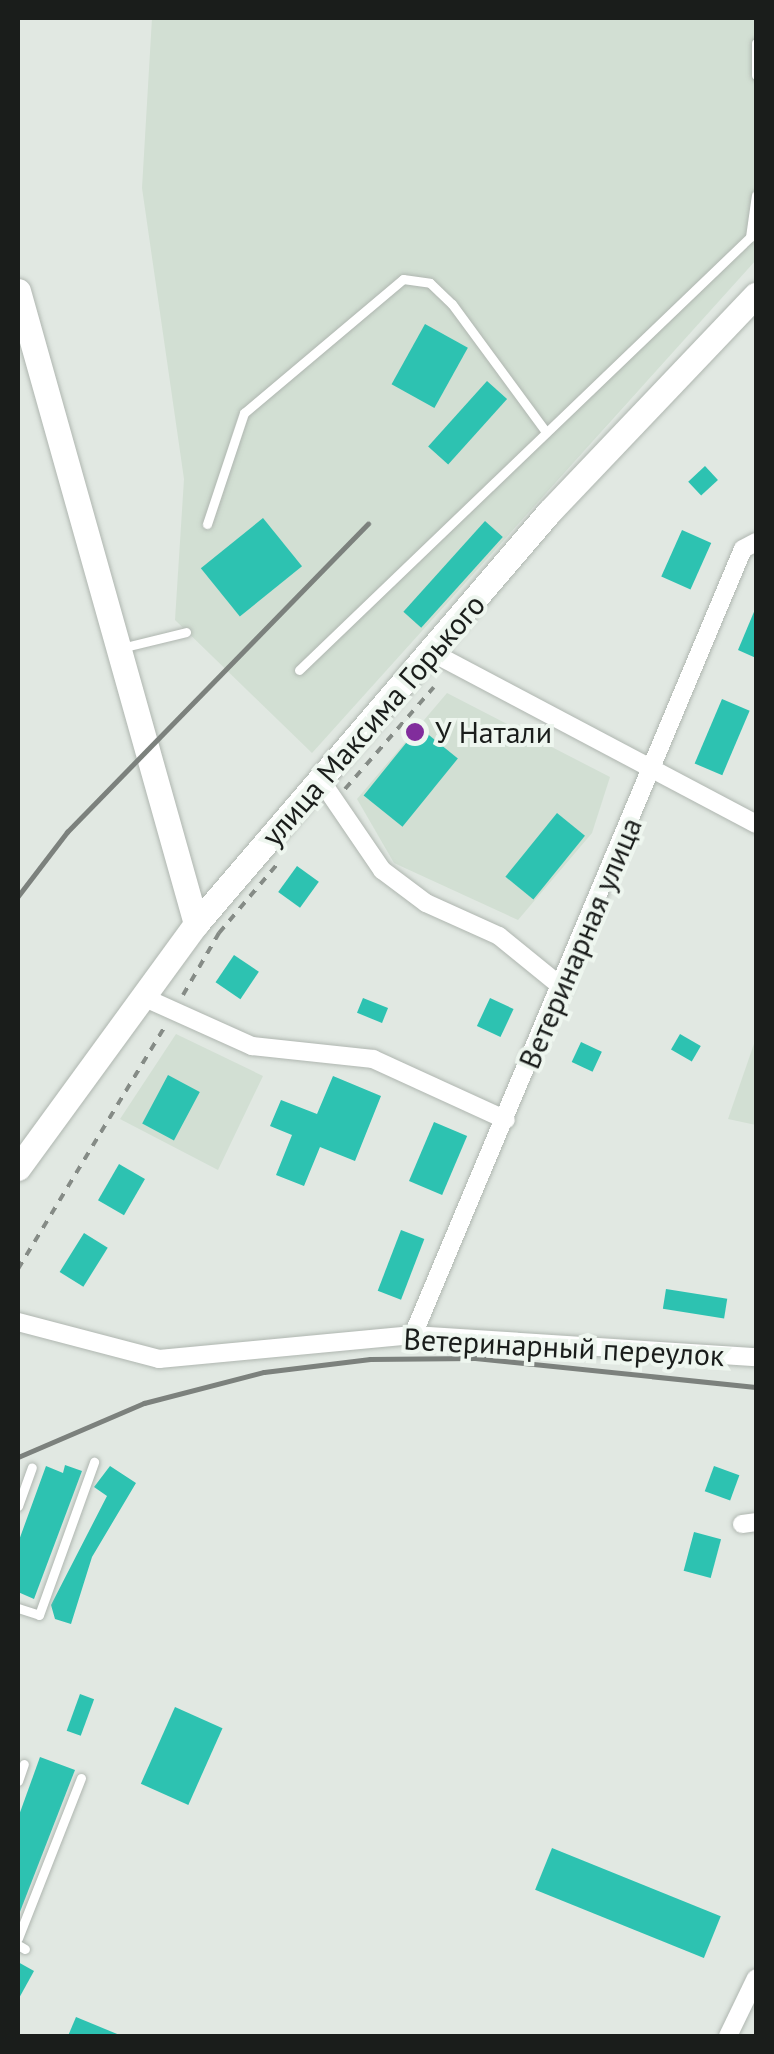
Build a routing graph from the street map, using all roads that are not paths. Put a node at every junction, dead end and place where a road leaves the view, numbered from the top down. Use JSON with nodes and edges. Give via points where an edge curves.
{"nodes":[{"id":1,"x":756,"y":43,"type":"edge"},
{"id":2,"x":756,"y":75,"type":"edge"},
{"id":3,"x":756,"y":194,"type":"edge"},
{"id":4,"x":18,"y":290,"type":"edge"},
{"id":5,"x":752,"y":305,"type":"edge"},
{"id":6,"x":546,"y":432,"type":"junction"},
{"id":7,"x":207,"y":524,"type":"dead end"},
{"id":8,"x":750,"y":546,"type":"edge"},
{"id":9,"x":186,"y":632,"type":"dead end"},
{"id":10,"x":118,"y":649,"type":"junction"},
{"id":11,"x":436,"y":654,"type":"junction"},
{"id":12,"x":299,"y":670,"type":"dead end"},
{"id":13,"x":652,"y":770,"type":"junction"},
{"id":14,"x":329,"y":791,"type":"junction"},
{"id":15,"x":756,"y":824,"type":"edge"},
{"id":16,"x":196,"y":924,"type":"junction"},
{"id":17,"x":564,"y":988,"type":"junction"},
{"id":18,"x":143,"y":997,"type":"junction"},
{"id":19,"x":506,"y":1120,"type":"junction"},
{"id":20,"x":18,"y":1168,"type":"edge"},
{"id":21,"x":18,"y":1322,"type":"edge"},
{"id":22,"x":413,"y":1335,"type":"junction"},
{"id":23,"x":756,"y":1357,"type":"edge"},
{"id":24,"x":94,"y":1462,"type":"dead end"},
{"id":25,"x":32,"y":1467,"type":"dead end"},
{"id":26,"x":18,"y":1506,"type":"edge"},
{"id":27,"x":18,"y":1608,"type":"edge"},
{"id":28,"x":24,"y":1764,"type":"dead end"},
{"id":29,"x":81,"y":1778,"type":"dead end"},
{"id":30,"x":18,"y":1781,"type":"edge"},
{"id":31,"x":20,"y":1944,"type":"edge"},
{"id":32,"x":756,"y":1978,"type":"edge"},
{"id":33,"x":728,"y":2036,"type":"edge"}],
"edges":[{"from":1,"to":2,"type":"lane"},
{"from":3,"to":6,"type":"lane","via":[[750,237]]},
{"from":4,"to":10,"type":"street"},
{"from":5,"to":11,"type":"street","name":"улица Максима Горького","via":[[549,512]]},
{"from":6,"to":7,"type":"lane","via":[[452,304],[430,283],[403,280],[244,413]]},
{"from":6,"to":12,"type":"lane"},
{"from":8,"to":13,"type":"street","name":"Ветеринарная улица"},
{"from":9,"to":10,"type":"lane"},
{"from":10,"to":16,"type":"street"},
{"from":11,"to":13,"type":"street"},
{"from":11,"to":14,"type":"street","name":"улица Максима Горького"},
{"from":13,"to":15,"type":"street"},
{"from":13,"to":17,"type":"street","name":"Ветеринарная улица"},
{"from":14,"to":16,"type":"street","name":"улица Максима Горького"},
{"from":14,"to":17,"type":"street","via":[[382,870],[499,936]]},
{"from":16,"to":18,"type":"street","name":"улица Максима Горького"},
{"from":17,"to":19,"type":"street","name":"Ветеринарная улица"},
{"from":18,"to":19,"type":"street","via":[[252,1046],[347,1051]]},
{"from":18,"to":20,"type":"street","name":"улица Максима Горького"},
{"from":19,"to":22,"type":"street","name":"Ветеринарная улица"},
{"from":21,"to":22,"type":"street","name":"Ветеринарный переулок","via":[[178,1360]]},
{"from":22,"to":23,"type":"street","name":"Ветеринарный переулок"},
{"from":24,"to":27,"type":"lane","via":[[40,1615]]},
{"from":25,"to":26,"type":"lane"},
{"from":28,"to":30,"type":"lane"},
{"from":29,"to":31,"type":"lane"},
{"from":32,"to":33,"type":"street"}]}
